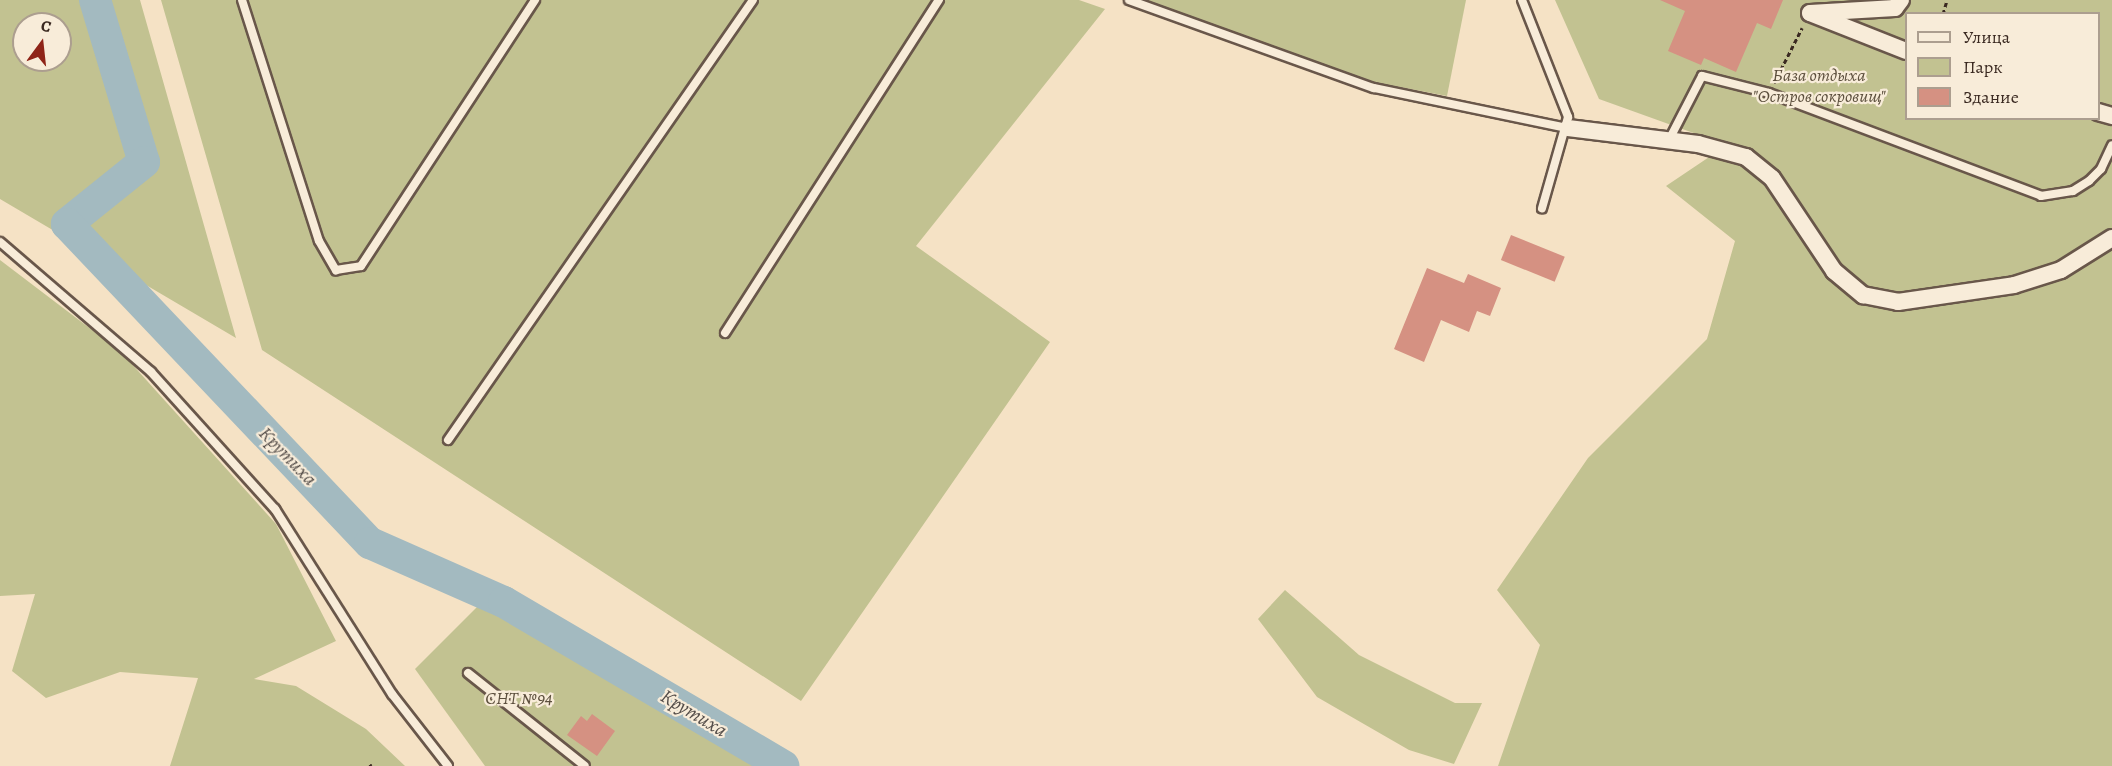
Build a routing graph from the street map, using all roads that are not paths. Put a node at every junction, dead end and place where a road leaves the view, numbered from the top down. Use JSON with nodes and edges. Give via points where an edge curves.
{"nodes":[{"id":1,"x":242,"y":0,"type":"edge"},
{"id":2,"x":535,"y":0,"type":"edge"},
{"id":3,"x":753,"y":0,"type":"edge"},
{"id":4,"x":939,"y":0,"type":"edge"},
{"id":5,"x":1129,"y":0,"type":"edge"},
{"id":6,"x":1522,"y":0,"type":"edge"},
{"id":7,"x":1901,"y":0,"type":"edge"},
{"id":8,"x":1905,"y":51,"type":"edge"},
{"id":9,"x":1568,"y":128,"type":"junction"},
{"id":10,"x":1667,"y":142,"type":"junction"},
{"id":11,"x":2112,"y":145,"type":"edge"},
{"id":12,"x":1542,"y":208,"type":"dead end"},
{"id":13,"x":2112,"y":238,"type":"edge"},
{"id":14,"x":0,"y":242,"type":"edge"},
{"id":15,"x":725,"y":333,"type":"dead end"},
{"id":16,"x":448,"y":440,"type":"dead end"},
{"id":17,"x":468,"y":673,"type":"dead end"},
{"id":18,"x":448,"y":766,"type":"edge"},
{"id":19,"x":585,"y":766,"type":"edge"}],
"edges":[{"from":1,"to":2,"type":"lane","via":[[319,241],[336,270],[361,266]]},
{"from":3,"to":16,"type":"lane"},
{"from":4,"to":15,"type":"lane"},
{"from":5,"to":9,"type":"lane","via":[[1374,88]]},
{"from":6,"to":9,"type":"lane","via":[[1568,117]]},
{"from":7,"to":8,"type":"street","via":[[1895,8],[1810,13]]},
{"from":9,"to":10,"type":"street"},
{"from":9,"to":12,"type":"lane"},
{"from":10,"to":11,"type":"lane","via":[[1702,76],[1769,93],[2041,196],[2066,193],[2089,181],[2101,169]]},
{"from":10,"to":13,"type":"street","via":[[1732,151],[1758,165],[1784,193],[1834,271],[1863,295],[1898,302],[2014,285],[2061,270]]},
{"from":14,"to":18,"type":"lane","via":[[151,372],[275,509],[392,694]]},
{"from":17,"to":19,"type":"lane"}]}
